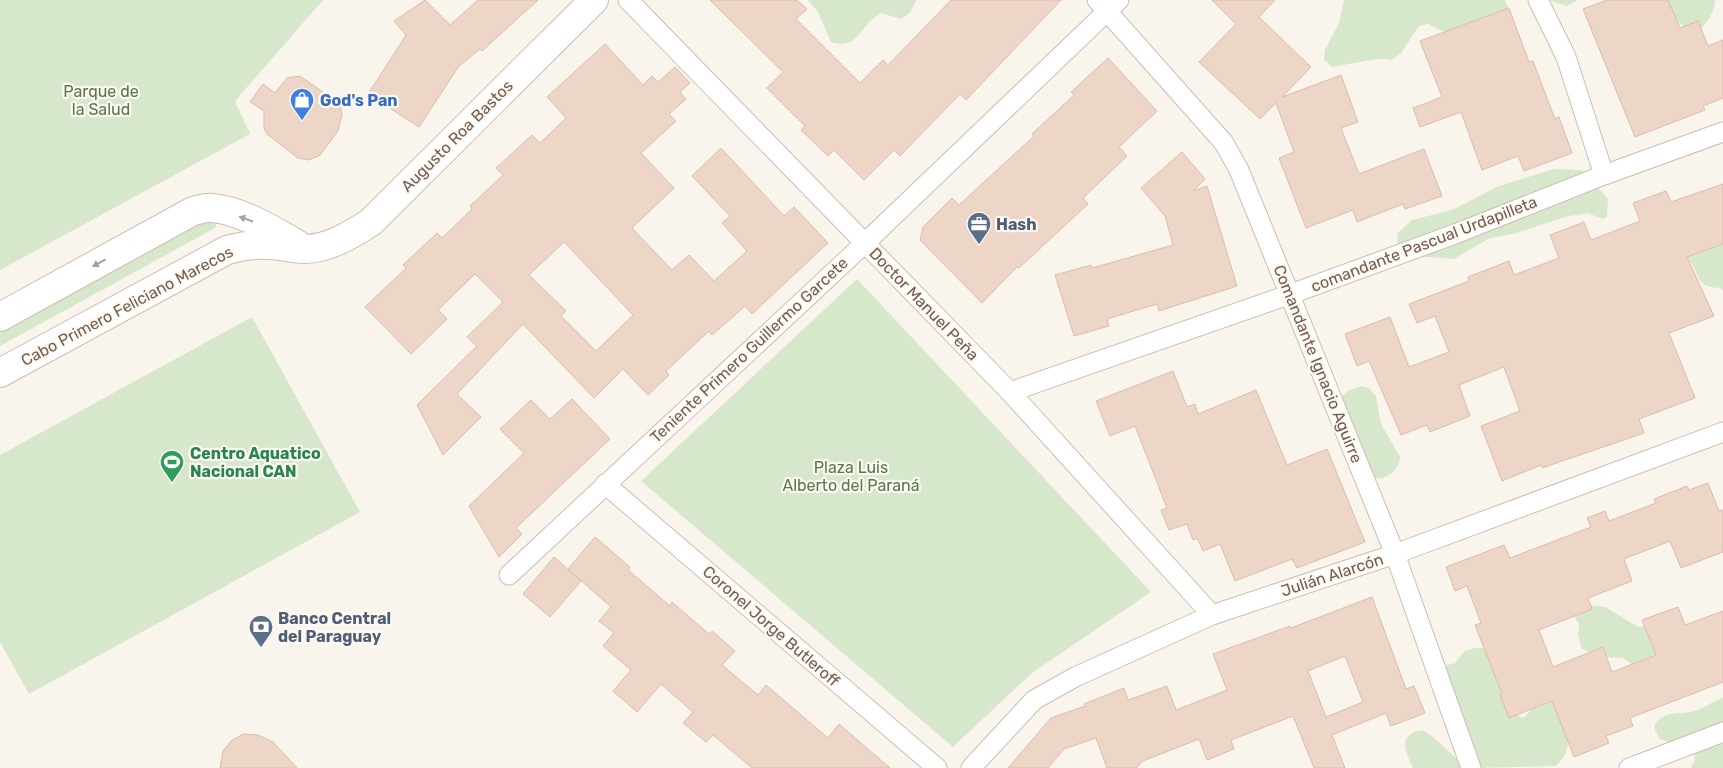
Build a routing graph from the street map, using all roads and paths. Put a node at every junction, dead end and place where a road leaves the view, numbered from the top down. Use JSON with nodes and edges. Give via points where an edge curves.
{"nodes":[{"id":1,"x":594,"y":0,"type":"edge"},
{"id":2,"x":628,"y":0,"type":"edge"},
{"id":3,"x":1538,"y":0,"type":"edge"},
{"id":4,"x":1108,"y":4,"type":"edge"},
{"id":5,"x":1723,"y":132,"type":"edge"},
{"id":6,"x":1604,"y":174,"type":"junction"},
{"id":7,"x":865,"y":243,"type":"junction"},
{"id":8,"x":305,"y":249,"type":"junction"},
{"id":9,"x":1290,"y":294,"type":"junction"},
{"id":10,"x":0,"y":317,"type":"edge"},
{"id":11,"x":0,"y":373,"type":"edge"},
{"id":12,"x":1010,"y":392,"type":"junction"},
{"id":13,"x":1723,"y":432,"type":"edge"},
{"id":14,"x":605,"y":484,"type":"junction"},
{"id":15,"x":1395,"y":554,"type":"junction"},
{"id":16,"x":508,"y":575,"type":"dead end"},
{"id":17,"x":1212,"y":615,"type":"junction"},
{"id":18,"x":1723,"y":732,"type":"edge"},
{"id":19,"x":937,"y":768,"type":"edge"},
{"id":20,"x":972,"y":768,"type":"edge"},
{"id":21,"x":1471,"y":768,"type":"edge"},
{"id":22,"x":1629,"y":768,"type":"edge"}],
"edges":[{"from":1,"to":8,"type":"street","name":"Augusto Roa Bastos","via":[[371,222],[332,244]]},
{"from":2,"to":7,"type":"street","name":"Doctor Manuel Peña"},
{"from":3,"to":6,"type":"street","via":[[1566,57]]},
{"from":4,"to":7,"type":"street","name":"Teniente Primero Guillermo Garcete"},
{"from":4,"to":9,"type":"street","name":"Comandante Ignacio Aguirre","via":[[1224,143],[1239,170]]},
{"from":5,"to":6,"type":"street","name":"comandante Pascual Urdapilleta"},
{"from":6,"to":9,"type":"street","name":"comandante Pascual Urdapilleta","via":[[1455,234]]},
{"from":7,"to":12,"type":"street","name":"Doctor Manuel Peña"},
{"from":7,"to":14,"type":"street","name":"Teniente Primero Guillermo Garcete"},
{"from":8,"to":10,"type":"street","one_way":true,"via":[[266,226],[211,207],[193,211]]},
{"from":8,"to":11,"type":"street","name":"Cabo Primero Feliciano Marecos","via":[[269,244],[227,250]]},
{"from":9,"to":12,"type":"street","name":"comandante Pascual Urdapilleta"},
{"from":9,"to":15,"type":"street","name":"Comandante Ignacio Aguirre"},
{"from":12,"to":17,"type":"street","name":"Doctor Manuel Peña"},
{"from":13,"to":15,"type":"street","name":"Julián Alarcón"},
{"from":14,"to":16,"type":"street","name":"Teniente Primero Guillermo Garcete"},
{"from":14,"to":19,"type":"street","name":"Coronel Jorge Butleroff"},
{"from":15,"to":17,"type":"street","name":"Julián Alarcón"},
{"from":15,"to":21,"type":"street","name":"Comandante Ignacio Aguirre"},
{"from":17,"to":20,"type":"street","name":"Julián Alarcón","via":[[1074,677],[1034,700]]},
{"from":18,"to":22,"type":"street"}]}
